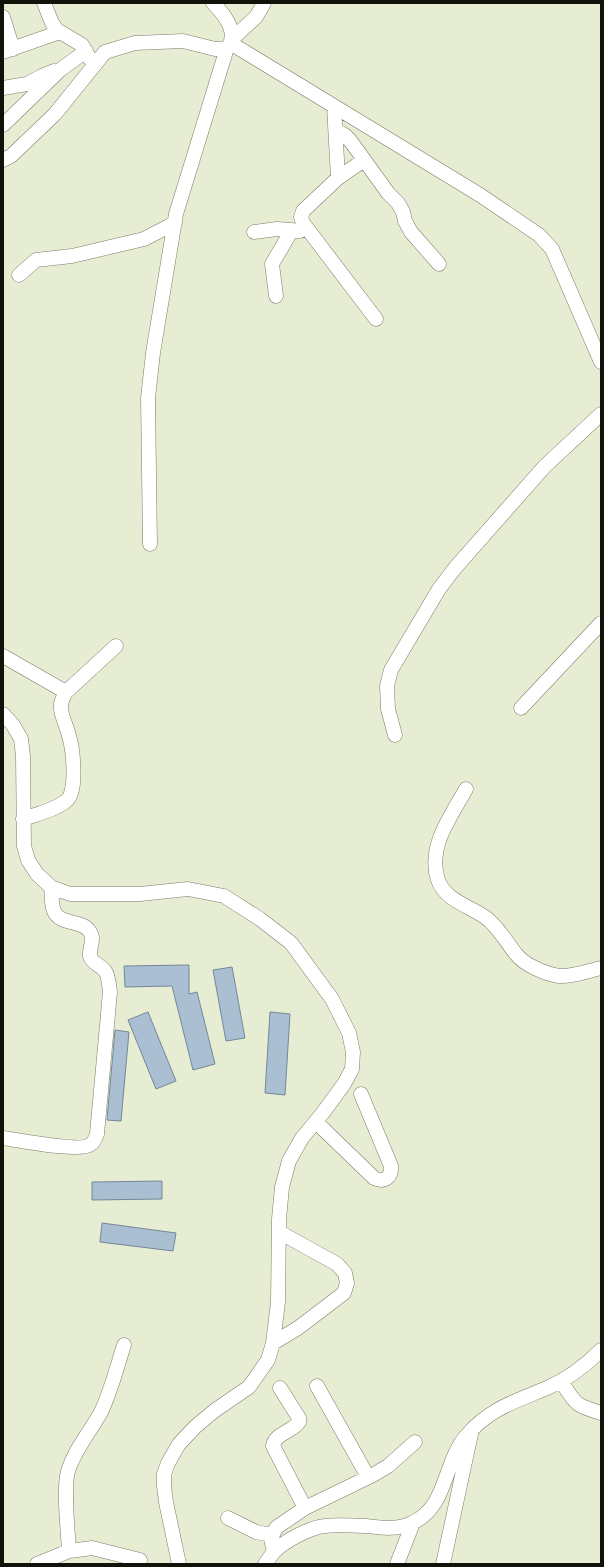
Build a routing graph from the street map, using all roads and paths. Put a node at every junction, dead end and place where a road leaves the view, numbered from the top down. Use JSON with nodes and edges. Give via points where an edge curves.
{"nodes":[{"id":1,"x":44,"y":3,"type":"edge"},
{"id":2,"x":213,"y":3,"type":"edge"},
{"id":3,"x":264,"y":3,"type":"edge"},
{"id":4,"x":3,"y":17,"type":"edge"},
{"id":5,"x":60,"y":32,"type":"junction"},
{"id":6,"x":231,"y":43,"type":"junction"},
{"id":7,"x":8,"y":51,"type":"edge"},
{"id":8,"x":86,"y":51,"type":"junction"},
{"id":9,"x":94,"y":65,"type":"junction"},
{"id":10,"x":60,"y":70,"type":"junction"},
{"id":11,"x":3,"y":88,"type":"edge"},
{"id":12,"x":334,"y":106,"type":"junction"},
{"id":13,"x":3,"y":125,"type":"edge"},
{"id":14,"x":336,"y":130,"type":"junction"},
{"id":15,"x":3,"y":160,"type":"edge"},
{"id":16,"x":364,"y":160,"type":"junction"},
{"id":17,"x":338,"y":178,"type":"junction"},
{"id":18,"x":175,"y":223,"type":"junction"},
{"id":19,"x":292,"y":230,"type":"junction"},
{"id":20,"x":254,"y":232,"type":"dead end"},
{"id":21,"x":310,"y":232,"type":"junction"},
{"id":22,"x":439,"y":264,"type":"dead end"},
{"id":23,"x":19,"y":275,"type":"dead end"},
{"id":24,"x":276,"y":296,"type":"dead end"},
{"id":25,"x":376,"y":319,"type":"dead end"},
{"id":26,"x":601,"y":362,"type":"edge"},
{"id":27,"x":601,"y":414,"type":"edge"},
{"id":28,"x":150,"y":544,"type":"dead end"},
{"id":29,"x":601,"y":623,"type":"edge"},
{"id":30,"x":116,"y":646,"type":"dead end"},
{"id":31,"x":3,"y":656,"type":"edge"},
{"id":32,"x":66,"y":692,"type":"junction"},
{"id":33,"x":521,"y":708,"type":"dead end"},
{"id":34,"x":3,"y":714,"type":"edge"},
{"id":35,"x":395,"y":735,"type":"dead end"},
{"id":36,"x":466,"y":789,"type":"dead end"},
{"id":37,"x":23,"y":819,"type":"junction"},
{"id":38,"x":51,"y":887,"type":"junction"},
{"id":39,"x":601,"y":968,"type":"edge"},
{"id":40,"x":361,"y":1094,"type":"dead end"},
{"id":41,"x":316,"y":1122,"type":"junction"},
{"id":42,"x":3,"y":1138,"type":"edge"},
{"id":43,"x":279,"y":1232,"type":"junction"},
{"id":44,"x":273,"y":1343,"type":"junction"},
{"id":45,"x":124,"y":1345,"type":"dead end"},
{"id":46,"x":599,"y":1355,"type":"edge"},
{"id":47,"x":561,"y":1381,"type":"junction"},
{"id":48,"x":317,"y":1386,"type":"dead end"},
{"id":49,"x":280,"y":1388,"type":"dead end"},
{"id":50,"x":601,"y":1412,"type":"edge"},
{"id":51,"x":472,"y":1430,"type":"junction"},
{"id":52,"x":415,"y":1442,"type":"dead end"},
{"id":53,"x":368,"y":1477,"type":"junction"},
{"id":54,"x":305,"y":1508,"type":"junction"},
{"id":55,"x":228,"y":1518,"type":"dead end"},
{"id":56,"x":413,"y":1523,"type":"junction"},
{"id":57,"x":272,"y":1535,"type":"junction"},
{"id":58,"x":69,"y":1551,"type":"junction"},
{"id":59,"x":275,"y":1551,"type":"junction"},
{"id":60,"x":140,"y":1560,"type":"dead end"},
{"id":61,"x":36,"y":1564,"type":"edge"},
{"id":62,"x":179,"y":1564,"type":"edge"},
{"id":63,"x":265,"y":1564,"type":"edge"},
{"id":64,"x":397,"y":1564,"type":"edge"},
{"id":65,"x":444,"y":1564,"type":"edge"}],
"edges":[{"from":1,"to":5,"type":"street","via":[[52,23]]},
{"from":2,"to":6,"type":"street","via":[[228,23]]},
{"from":3,"to":6,"type":"street","via":[[256,17]]},
{"from":4,"to":7,"type":"street"},
{"from":5,"to":7,"type":"street"},
{"from":5,"to":8,"type":"street","via":[[82,45]]},
{"from":6,"to":9,"type":"street","via":[[215,49],[183,41],[135,43],[105,52]]},
{"from":6,"to":12,"type":"street"},
{"from":6,"to":18,"type":"street"},
{"from":8,"to":9,"type":"street"},
{"from":8,"to":10,"type":"street"},
{"from":9,"to":15,"type":"street","via":[[55,114],[11,156]]},
{"from":10,"to":11,"type":"street","via":[[27,84]]},
{"from":10,"to":13,"type":"street"},
{"from":12,"to":14,"type":"street"},
{"from":12,"to":26,"type":"street","via":[[480,195],[539,235],[552,249]]},
{"from":14,"to":16,"type":"street","via":[[346,136]]},
{"from":14,"to":17,"type":"street"},
{"from":16,"to":17,"type":"street"},
{"from":16,"to":22,"type":"street","via":[[398,203],[411,232]]},
{"from":17,"to":21,"type":"street","via":[[303,211],[301,218]]},
{"from":18,"to":23,"type":"street","via":[[144,240],[72,256],[36,260]]},
{"from":18,"to":28,"type":"street","via":[[148,398]]},
{"from":19,"to":20,"type":"street"},
{"from":19,"to":21,"type":"street"},
{"from":19,"to":24,"type":"street","via":[[272,264]]},
{"from":21,"to":25,"type":"street"},
{"from":27,"to":35,"type":"street","via":[[545,466],[455,568],[440,589],[391,670],[387,686],[388,709]]},
{"from":29,"to":33,"type":"street"},
{"from":30,"to":32,"type":"street"},
{"from":31,"to":32,"type":"street"},
{"from":32,"to":37,"type":"street","via":[[61,700],[61,710],[73,754],[71,796],[62,804]]},
{"from":34,"to":37,"type":"street","via":[[21,739]]},
{"from":36,"to":39,"type":"street","via":[[442,833],[436,852],[438,880],[444,890],[493,924],[528,965],[560,976]]},
{"from":37,"to":38,"type":"street","via":[[24,846],[28,860],[37,874]]},
{"from":38,"to":41,"type":"street","via":[[70,894],[140,894],[188,889],[224,896],[291,943],[332,998],[349,1033],[353,1052],[352,1069]]},
{"from":38,"to":42,"type":"street","via":[[56,916],[90,931],[90,956],[106,971],[110,992],[97,1134],[92,1144],[84,1148]]},
{"from":40,"to":41,"type":"street","via":[[391,1166],[387,1178],[374,1178]]},
{"from":41,"to":43,"type":"street","via":[[302,1138],[289,1161],[282,1187]]},
{"from":43,"to":44,"type":"street","via":[[278,1302]]},
{"from":43,"to":44,"type":"street","via":[[337,1264],[345,1273],[347,1283],[344,1293],[298,1328]]},
{"from":44,"to":62,"type":"street","via":[[268,1360],[249,1387],[194,1427],[179,1444],[168,1463],[164,1474],[164,1486]]},
{"from":45,"to":58,"type":"street","via":[[100,1413],[68,1471],[66,1485]]},
{"from":46,"to":47,"type":"street"},
{"from":47,"to":50,"type":"street","via":[[578,1405]]},
{"from":47,"to":51,"type":"street","via":[[498,1410],[479,1422]]},
{"from":48,"to":53,"type":"street"},
{"from":49,"to":54,"type":"street","via":[[299,1422],[297,1426],[277,1437],[273,1441],[273,1446]]},
{"from":51,"to":56,"type":"street","via":[[455,1453],[435,1504]]},
{"from":51,"to":65,"type":"street"},
{"from":52,"to":53,"type":"street","via":[[388,1466]]},
{"from":53,"to":54,"type":"street"},
{"from":54,"to":57,"type":"street","via":[[277,1527]]},
{"from":55,"to":57,"type":"street","via":[[256,1532]]},
{"from":56,"to":59,"type":"street","via":[[386,1528],[323,1526],[311,1529]]},
{"from":56,"to":64,"type":"street"},
{"from":57,"to":59,"type":"street"},
{"from":58,"to":60,"type":"street","via":[[92,1548]]},
{"from":58,"to":61,"type":"street"},
{"from":59,"to":63,"type":"street"}]}
